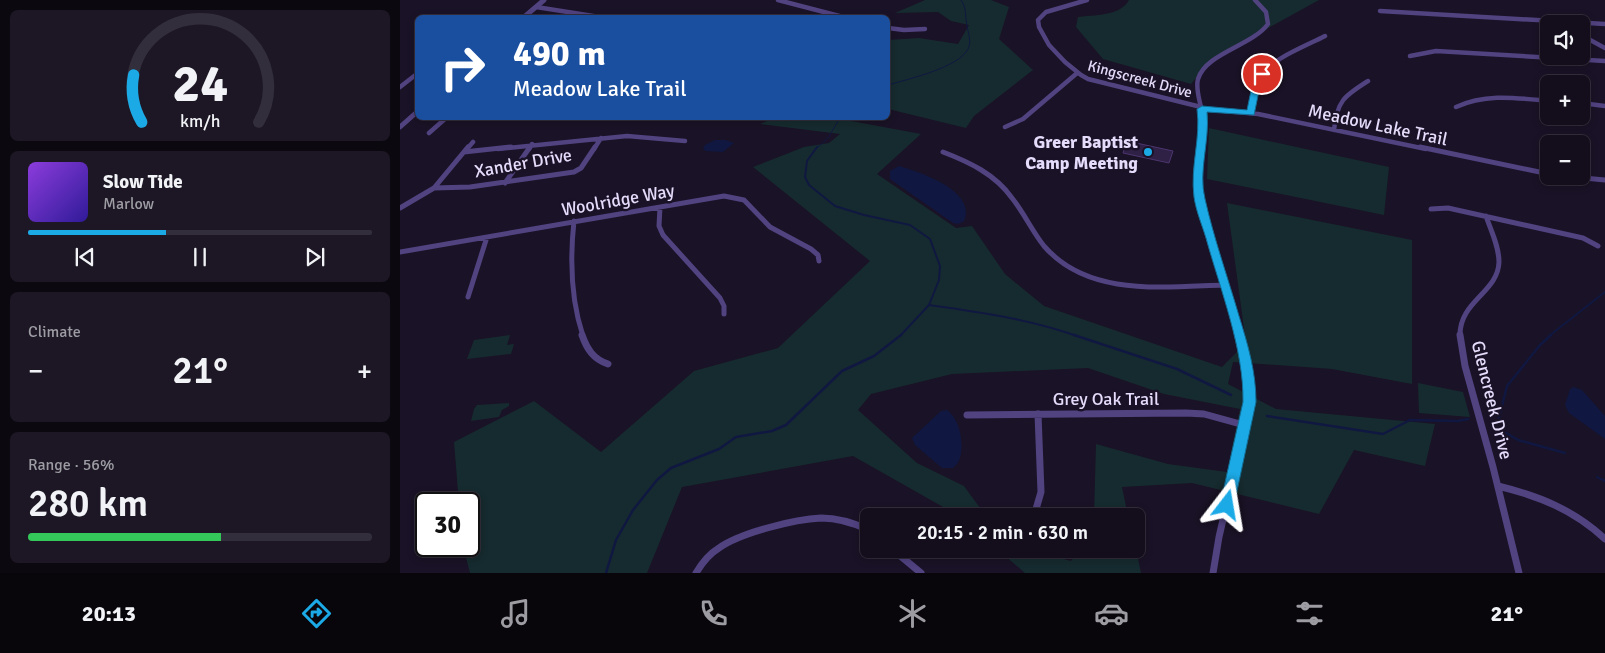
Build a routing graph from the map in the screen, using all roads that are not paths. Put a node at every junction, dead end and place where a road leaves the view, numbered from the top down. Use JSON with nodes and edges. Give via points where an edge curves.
{"nodes":[{"id":1,"x":544,"y":0,"type":"edge"},
{"id":2,"x":778,"y":0,"type":"edge"},
{"id":3,"x":1087,"y":0,"type":"edge"},
{"id":4,"x":1254,"y":0,"type":"edge"},
{"id":5,"x":536,"y":7,"type":"junction"},
{"id":6,"x":1380,"y":11,"type":"dead end"},
{"id":7,"x":527,"y":15,"type":"edge"},
{"id":8,"x":587,"y":15,"type":"edge"},
{"id":9,"x":836,"y":15,"type":"edge"},
{"id":10,"x":1540,"y":21,"type":"edge"},
{"id":11,"x":1590,"y":24,"type":"edge"},
{"id":12,"x":1605,"y":24,"type":"edge"},
{"id":13,"x":890,"y":28,"type":"edge"},
{"id":14,"x":925,"y":29,"type":"dead end"},
{"id":15,"x":1325,"y":36,"type":"dead end"},
{"id":16,"x":1590,"y":40,"type":"edge"},
{"id":17,"x":1605,"y":48,"type":"edge"},
{"id":18,"x":1410,"y":56,"type":"dead end"},
{"id":19,"x":1605,"y":61,"type":"edge"},
{"id":20,"x":415,"y":74,"type":"edge"},
{"id":21,"x":1076,"y":74,"type":"junction"},
{"id":22,"x":1368,"y":81,"type":"dead end"},
{"id":23,"x":400,"y":87,"type":"edge"},
{"id":24,"x":1540,"y":101,"type":"edge"},
{"id":25,"x":1590,"y":104,"type":"edge"},
{"id":26,"x":1605,"y":106,"type":"edge"},
{"id":27,"x":1456,"y":107,"type":"dead end"},
{"id":28,"x":1202,"y":108,"type":"junction"},
{"id":29,"x":1251,"y":113,"type":"junction"},
{"id":30,"x":415,"y":114,"type":"edge"},
{"id":31,"x":444,"y":120,"type":"edge"},
{"id":32,"x":400,"y":127,"type":"edge"},
{"id":33,"x":1005,"y":127,"type":"dead end"},
{"id":34,"x":1334,"y":130,"type":"junction"},
{"id":35,"x":429,"y":133,"type":"dead end"},
{"id":36,"x":601,"y":138,"type":"junction"},
{"id":37,"x":685,"y":141,"type":"dead end"},
{"id":38,"x":474,"y":142,"type":"dead end"},
{"id":39,"x":532,"y":144,"type":"junction"},
{"id":40,"x":464,"y":152,"type":"junction"},
{"id":41,"x":943,"y":152,"type":"dead end"},
{"id":42,"x":1540,"y":172,"type":"edge"},
{"id":43,"x":1590,"y":179,"type":"edge"},
{"id":44,"x":1605,"y":180,"type":"edge"},
{"id":45,"x":505,"y":182,"type":"junction"},
{"id":46,"x":434,"y":188,"type":"junction"},
{"id":47,"x":660,"y":207,"type":"junction"},
{"id":48,"x":400,"y":208,"type":"edge"},
{"id":49,"x":1432,"y":209,"type":"dead end"},
{"id":50,"x":1486,"y":216,"type":"junction"},
{"id":51,"x":574,"y":221,"type":"junction"},
{"id":52,"x":487,"y":237,"type":"junction"},
{"id":53,"x":1598,"y":246,"type":"dead end"},
{"id":54,"x":401,"y":253,"type":"edge"},
{"id":55,"x":819,"y":260,"type":"dead end"},
{"id":56,"x":1224,"y":285,"type":"junction"},
{"id":57,"x":468,"y":297,"type":"dead end"},
{"id":58,"x":724,"y":314,"type":"dead end"},
{"id":59,"x":608,"y":364,"type":"dead end"},
{"id":60,"x":967,"y":414,"type":"dead end"},
{"id":61,"x":1038,"y":414,"type":"junction"},
{"id":62,"x":1244,"y":425,"type":"junction"},
{"id":63,"x":1498,"y":486,"type":"junction"},
{"id":64,"x":1036,"y":508,"type":"edge"},
{"id":65,"x":860,"y":526,"type":"edge"},
{"id":66,"x":1605,"y":539,"type":"edge"},
{"id":67,"x":903,"y":558,"type":"edge"},
{"id":68,"x":696,"y":573,"type":"edge"},
{"id":69,"x":921,"y":573,"type":"edge"},
{"id":70,"x":1213,"y":573,"type":"edge"},
{"id":71,"x":1519,"y":573,"type":"edge"}],
"edges":[{"from":1,"to":5,"type":"street"},
{"from":2,"to":9,"type":"street"},
{"from":3,"to":21,"type":"street","name":"Kingscreek Drive","via":[[1046,12],[1037,26]]},
{"from":4,"to":28,"type":"street","via":[[1267,13],[1268,25],[1256,38],[1216,58],[1201,72],[1196,85]]},
{"from":5,"to":7,"type":"street"},
{"from":5,"to":8,"type":"street"},
{"from":6,"to":10,"type":"street"},
{"from":11,"to":12,"type":"street"},
{"from":13,"to":14,"type":"street"},
{"from":15,"to":29,"type":"street","via":[[1262,74],[1256,86]]},
{"from":16,"to":17,"type":"street"},
{"from":18,"to":19,"type":"street","via":[[1436,51]]},
{"from":20,"to":23,"type":"street"},
{"from":21,"to":28,"type":"street","name":"Kingscreek Drive"},
{"from":21,"to":33,"type":"street","via":[[1019,122]]},
{"from":22,"to":34,"type":"street","via":[[1339,102]]},
{"from":24,"to":27,"type":"street","via":[[1484,97]]},
{"from":25,"to":26,"type":"street"},
{"from":28,"to":29,"type":"street","name":"Meadow Lake Trail"},
{"from":28,"to":56,"type":"street","via":[[1198,168],[1200,197]]},
{"from":29,"to":34,"type":"street","name":"Meadow Lake Trail"},
{"from":30,"to":32,"type":"street"},
{"from":31,"to":35,"type":"street"},
{"from":34,"to":42,"type":"street","name":"Meadow Lake Trail"},
{"from":36,"to":37,"type":"street","via":[[627,136]]},
{"from":36,"to":39,"type":"street"},
{"from":36,"to":45,"type":"street","name":"Xander Drive","via":[[578,170]]},
{"from":38,"to":40,"type":"street"},
{"from":39,"to":40,"type":"street"},
{"from":39,"to":45,"type":"street"},
{"from":40,"to":46,"type":"street"},
{"from":41,"to":56,"type":"street","via":[[990,175],[1007,191],[1048,251],[1089,277],[1134,287]]},
{"from":43,"to":44,"type":"street"},
{"from":45,"to":46,"type":"street","name":"Xander Drive"},
{"from":46,"to":48,"type":"street"},
{"from":47,"to":51,"type":"street","name":"Woolridge Way"},
{"from":47,"to":55,"type":"street","name":"Woolridge Way","via":[[717,197],[740,199],[770,227],[811,249]]},
{"from":47,"to":58,"type":"street","via":[[659,226],[663,235],[720,298]]},
{"from":49,"to":50,"type":"street","via":[[1448,208]]},
{"from":50,"to":53,"type":"street","via":[[1583,238]]},
{"from":50,"to":63,"type":"street","name":"Glencreek Drive","via":[[1498,269],[1494,279],[1464,314],[1460,327],[1469,378]]},
{"from":51,"to":52,"type":"street","name":"Woolridge Way"},
{"from":51,"to":59,"type":"street","via":[[571,258],[580,325],[592,355]]},
{"from":52,"to":54,"type":"street","name":"Woolridge Way"},
{"from":52,"to":57,"type":"street"},
{"from":56,"to":62,"type":"street","via":[[1248,370],[1250,402]]},
{"from":60,"to":61,"type":"street","name":"Grey Oak Trail"},
{"from":61,"to":62,"type":"street","name":"Grey Oak Trail","via":[[1186,413],[1204,414]]},
{"from":61,"to":64,"type":"street","via":[[1040,492]]},
{"from":62,"to":70,"type":"street"},
{"from":63,"to":66,"type":"street","via":[[1547,500],[1588,524]]},
{"from":63,"to":71,"type":"street","name":"Glencreek Drive"},
{"from":65,"to":68,"type":"street","via":[[837,519],[800,521],[725,544],[706,558]]},
{"from":67,"to":69,"type":"street"}]}
